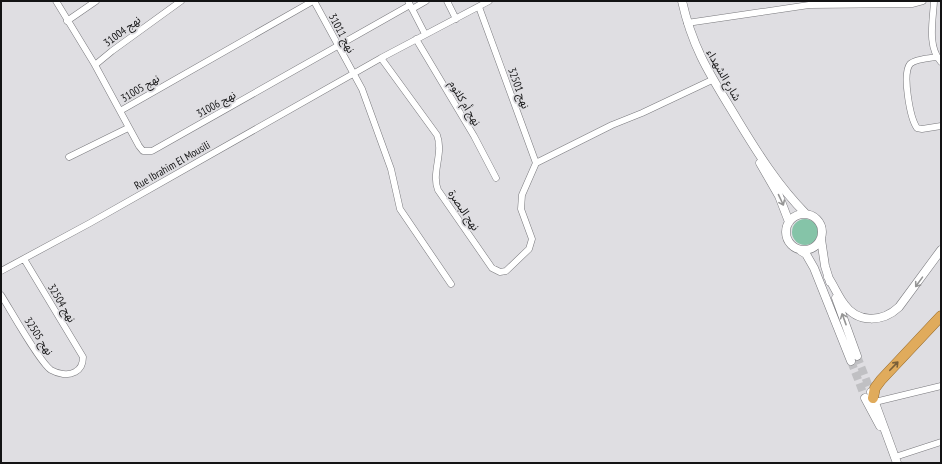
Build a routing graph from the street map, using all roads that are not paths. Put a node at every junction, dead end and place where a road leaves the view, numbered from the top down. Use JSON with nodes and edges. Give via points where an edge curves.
{"nodes":[{"id":1,"x":56,"y":1,"type":"edge"},
{"id":2,"x":96,"y":1,"type":"edge"},
{"id":3,"x":181,"y":1,"type":"edge"},
{"id":4,"x":314,"y":1,"type":"edge"},
{"id":5,"x":426,"y":1,"type":"edge"},
{"id":6,"x":447,"y":1,"type":"edge"},
{"id":7,"x":488,"y":1,"type":"edge"},
{"id":8,"x":682,"y":1,"type":"edge"},
{"id":9,"x":923,"y":1,"type":"edge"},
{"id":10,"x":934,"y":1,"type":"edge"},
{"id":11,"x":809,"y":3,"type":"edge"},
{"id":12,"x":410,"y":5,"type":"edge"},
{"id":13,"x":479,"y":7,"type":"junction"},
{"id":14,"x":456,"y":19,"type":"junction"},
{"id":15,"x":67,"y":21,"type":"junction"},
{"id":16,"x":687,"y":23,"type":"junction"},
{"id":17,"x":425,"y":34,"type":"junction"},
{"id":18,"x":416,"y":39,"type":"junction"},
{"id":19,"x":338,"y":46,"type":"junction"},
{"id":20,"x":381,"y":58,"type":"junction"},
{"id":21,"x":939,"y":60,"type":"edge"},
{"id":22,"x":95,"y":65,"type":"junction"},
{"id":23,"x":352,"y":74,"type":"junction"},
{"id":24,"x":712,"y":80,"type":"junction"},
{"id":25,"x":120,"y":111,"type":"junction"},
{"id":26,"x":941,"y":126,"type":"edge"},
{"id":27,"x":128,"y":128,"type":"junction"},
{"id":28,"x":759,"y":155,"type":"junction"},
{"id":29,"x":69,"y":157,"type":"dead end"},
{"id":30,"x":536,"y":163,"type":"junction"},
{"id":31,"x":496,"y":178,"type":"dead end"},
{"id":32,"x":806,"y":214,"type":"junction"},
{"id":33,"x":789,"y":222,"type":"junction"},
{"id":34,"x":821,"y":239,"type":"junction"},
{"id":35,"x":941,"y":250,"type":"edge"},
{"id":36,"x":801,"y":251,"type":"junction"},
{"id":37,"x":24,"y":259,"type":"junction"},
{"id":38,"x":1,"y":271,"type":"edge"},
{"id":39,"x":828,"y":277,"type":"junction"},
{"id":40,"x":451,"y":284,"type":"dead end"},
{"id":41,"x":1,"y":295,"type":"edge"},
{"id":42,"x":941,"y":316,"type":"edge"},
{"id":43,"x":83,"y":357,"type":"joint"},
{"id":44,"x":941,"y":386,"type":"edge"},
{"id":45,"x":871,"y":397,"type":"junction"},
{"id":46,"x":941,"y":442,"type":"edge"},
{"id":47,"x":896,"y":460,"type":"edge"}],
"edges":[{"from":1,"to":15,"type":"street","name":"نهج 31005"},
{"from":2,"to":15,"type":"street"},
{"from":3,"to":22,"type":"street","name":"نهج 31004"},
{"from":4,"to":19,"type":"street","name":"نهج 31011"},
{"from":4,"to":25,"type":"street","name":"نهج 31005"},
{"from":5,"to":12,"type":"street"},
{"from":6,"to":14,"type":"street"},
{"from":7,"to":13,"type":"street","name":"Rue Ibrahim El Mousili"},
{"from":8,"to":16,"type":"street","name":"شارع الشهداء"},
{"from":9,"to":11,"type":"street","via":[[912,4]]},
{"from":10,"to":21,"type":"street","via":[[932,42]]},
{"from":11,"to":16,"type":"street"},
{"from":12,"to":17,"type":"street"},
{"from":12,"to":19,"type":"street"},
{"from":13,"to":14,"type":"street","name":"Rue Ibrahim El Mousili"},
{"from":13,"to":30,"type":"street","name":"نهج 32501"},
{"from":14,"to":17,"type":"street","name":"Rue Ibrahim El Mousili"},
{"from":15,"to":22,"type":"street","name":"نهج 31005"},
{"from":16,"to":24,"type":"street","name":"شارع الشهداء","via":[[698,54]]},
{"from":17,"to":18,"type":"street","name":"Rue Ibrahim El Mousili"},
{"from":18,"to":20,"type":"street","name":"Rue Ibrahim El Mousili"},
{"from":18,"to":31,"type":"street","name":"نهج أم كلثوم"},
{"from":19,"to":23,"type":"street","name":"نهج 31011"},
{"from":19,"to":27,"type":"street","name":"نهج 31006","via":[[152,151],[141,150]]},
{"from":20,"to":23,"type":"street","name":"Rue Ibrahim El Mousili"},
{"from":20,"to":30,"type":"street","name":"نهج البصرة","via":[[437,135],[440,145],[436,179],[438,190],[492,268],[500,272],[506,271],[529,249],[532,239],[522,208],[522,195]]},
{"from":21,"to":26,"type":"street","via":[[910,64],[907,80],[911,114],[917,128]]},
{"from":22,"to":25,"type":"street","name":"نهج 31005"},
{"from":23,"to":37,"type":"street","name":"Rue Ibrahim El Mousili"},
{"from":23,"to":40,"type":"street","name":"نهج 31011","via":[[362,89],[370,109],[396,187],[400,209]]},
{"from":24,"to":28,"type":"street","name":"شارع الشهداء"},
{"from":24,"to":30,"type":"street"},
{"from":25,"to":27,"type":"street","name":"نهج 31006"},
{"from":27,"to":29,"type":"street"},
{"from":28,"to":32,"type":"street"},
{"from":28,"to":33,"type":"street","one_way":true,"via":[[759,162],[779,196]]},
{"from":32,"to":33,"type":"street","via":[[796,216]]},
{"from":32,"to":34,"type":"street","via":[[812,215],[820,223]]},
{"from":33,"to":36,"type":"street","via":[[787,240]]},
{"from":34,"to":36,"type":"street","via":[[813,248]]},
{"from":34,"to":39,"type":"street"},
{"from":35,"to":39,"type":"street","one_way":true,"via":[[899,308],[890,315],[878,319],[863,318],[849,310]]},
{"from":36,"to":39,"type":"street","one_way":true,"via":[[806,254],[814,268],[854,359]]},
{"from":37,"to":38,"type":"street","name":"Rue Ibrahim El Mousili"},
{"from":37,"to":43,"type":"street","name":"نهج 32504"},
{"from":41,"to":43,"type":"street","name":"نهج 32505","via":[[46,365],[52,370],[61,374],[76,372],[83,362]]},
{"from":45,"to":42,"type":"highway","one_way":true,"via":[[881,380]]},
{"from":44,"to":45,"type":"street"},
{"from":45,"to":47,"type":"street"},
{"from":46,"to":47,"type":"street"}]}
